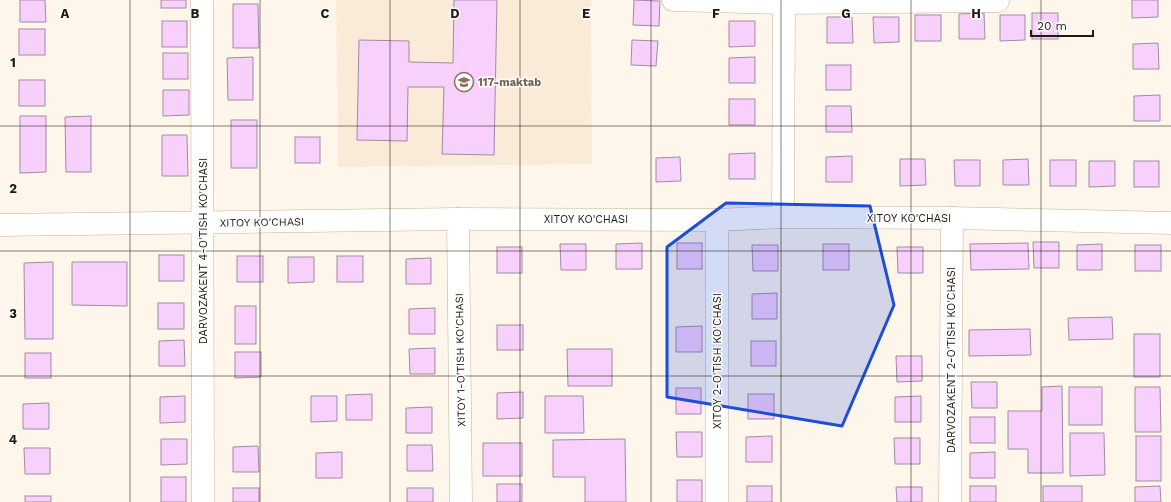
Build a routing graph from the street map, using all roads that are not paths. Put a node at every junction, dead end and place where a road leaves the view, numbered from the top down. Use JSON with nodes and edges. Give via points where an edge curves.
{"nodes":[{"id":1,"x":202,"y":0,"type":"edge"},
{"id":2,"x":673,"y":0,"type":"edge"},
{"id":3,"x":784,"y":1,"type":"edge"},
{"id":4,"x":998,"y":1,"type":"edge"},
{"id":5,"x":783,"y":217,"type":"junction"},
{"id":6,"x":952,"y":218,"type":"junction"},
{"id":7,"x":458,"y":219,"type":"junction"},
{"id":8,"x":717,"y":220,"type":"junction"},
{"id":9,"x":203,"y":223,"type":"junction"},
{"id":10,"x":1171,"y":223,"type":"edge"},
{"id":11,"x":0,"y":225,"type":"edge"},
{"id":12,"x":203,"y":502,"type":"edge"},
{"id":13,"x":462,"y":502,"type":"edge"},
{"id":14,"x":717,"y":502,"type":"edge"},
{"id":15,"x":950,"y":502,"type":"edge"}],
"edges":[{"from":1,"to":9,"type":"street","name":"DARVOZAKENT 4-O'TISH KO'CHASI"},
{"from":2,"to":3,"type":"street"},
{"from":3,"to":4,"type":"street"},
{"from":3,"to":5,"type":"street"},
{"from":5,"to":6,"type":"street","name":"XITOY KO'CHASI"},
{"from":5,"to":8,"type":"street","name":"XITOY KO'CHASI"},
{"from":6,"to":10,"type":"street","name":"XITOY KO'CHASI"},
{"from":6,"to":15,"type":"street","name":"DARVOZAKENT 2-O'TISH KO'CHASI"},
{"from":7,"to":8,"type":"street","name":"XITOY KO'CHASI"},
{"from":7,"to":9,"type":"street","name":"XITOY KO'CHASI"},
{"from":7,"to":13,"type":"street","name":"XITOY 1-O'TISH KO'CHASI"},
{"from":8,"to":14,"type":"street","name":"XITOY 2-O'TISH KO'CHASI"},
{"from":9,"to":11,"type":"street","name":"XITOY KO'CHASI"},
{"from":9,"to":12,"type":"street","name":"DARVOZAKENT 4-O'TISH KO'CHASI"}]}
